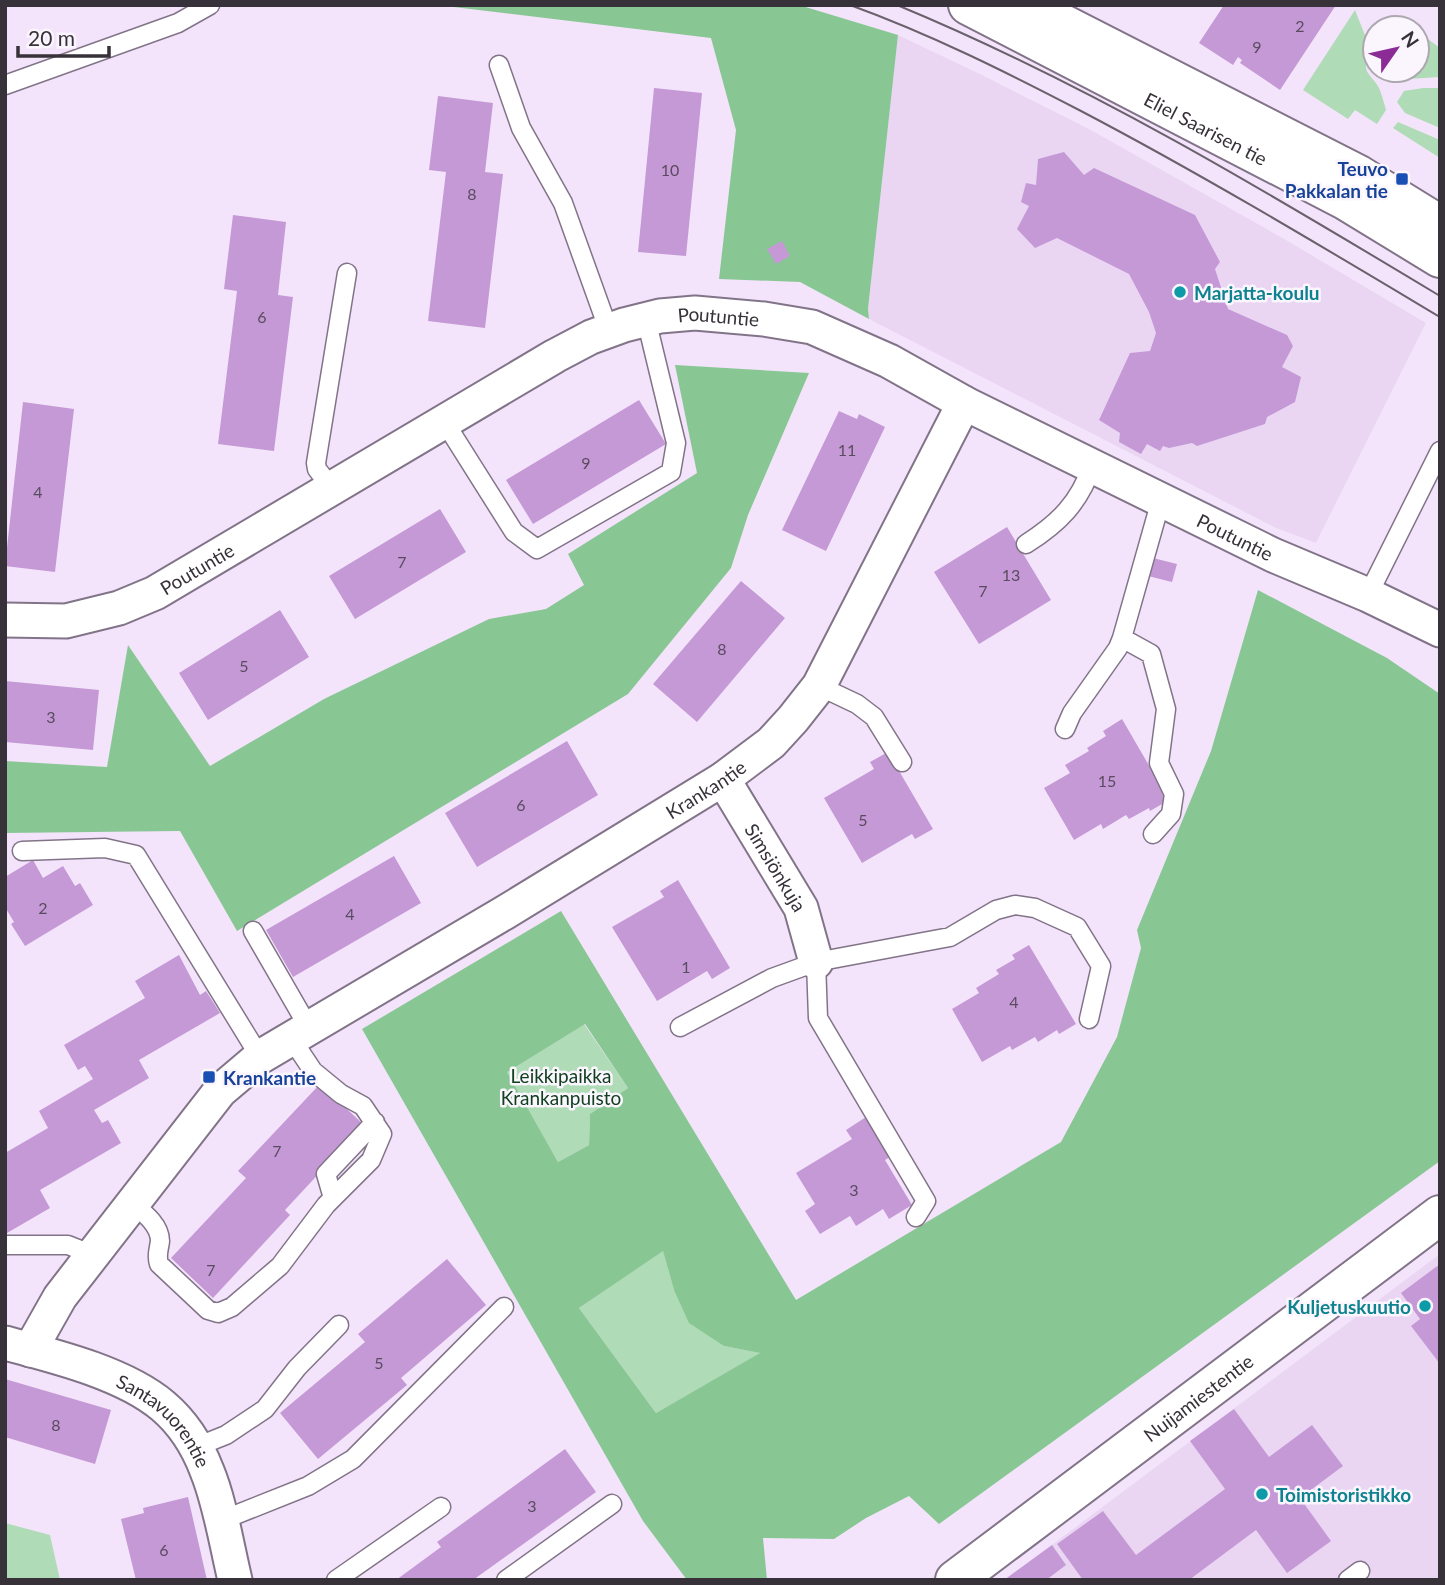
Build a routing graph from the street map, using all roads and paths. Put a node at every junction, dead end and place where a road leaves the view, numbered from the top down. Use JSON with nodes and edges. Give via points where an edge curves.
{"nodes":[{"id":1,"x":210,"y":5,"type":"edge"},
{"id":2,"x":968,"y":5,"type":"edge"},
{"id":3,"x":1026,"y":5,"type":"edge"},
{"id":4,"x":499,"y":65,"type":"dead end"},
{"id":5,"x":5,"y":85,"type":"edge"},
{"id":6,"x":1440,"y":226,"type":"edge"},
{"id":7,"x":1440,"y":258,"type":"edge"},
{"id":8,"x":347,"y":273,"type":"dead end"},
{"id":9,"x":646,"y":319,"type":"junction"},
{"id":10,"x":609,"y":331,"type":"junction"},
{"id":11,"x":964,"y":402,"type":"junction"},
{"id":12,"x":444,"y":421,"type":"junction"},
{"id":13,"x":1440,"y":451,"type":"edge"},
{"id":14,"x":1092,"y":466,"type":"junction"},
{"id":15,"x":332,"y":489,"type":"junction"},
{"id":16,"x":1161,"y":500,"type":"junction"},
{"id":17,"x":1026,"y":544,"type":"dead end"},
{"id":18,"x":1368,"y":595,"type":"junction"},
{"id":19,"x":5,"y":620,"type":"edge"},
{"id":20,"x":1440,"y":630,"type":"edge"},
{"id":21,"x":1122,"y":638,"type":"junction"},
{"id":22,"x":819,"y":685,"type":"junction"},
{"id":23,"x":1065,"y":729,"type":"dead end"},
{"id":24,"x":902,"y":762,"type":"dead end"},
{"id":25,"x":723,"y":779,"type":"junction"},
{"id":26,"x":1153,"y":834,"type":"dead end"},
{"id":27,"x":22,"y":851,"type":"dead end"},
{"id":28,"x":253,"y":931,"type":"dead end"},
{"id":29,"x":816,"y":962,"type":"junction"},
{"id":30,"x":1089,"y":1018,"type":"dead end"},
{"id":31,"x":680,"y":1027,"type":"dead end"},
{"id":32,"x":300,"y":1033,"type":"junction"},
{"id":33,"x":260,"y":1057,"type":"junction"},
{"id":34,"x":133,"y":1204,"type":"junction"},
{"id":35,"x":1440,"y":1214,"type":"edge"},
{"id":36,"x":916,"y":1217,"type":"dead end"},
{"id":37,"x":5,"y":1245,"type":"edge"},
{"id":38,"x":93,"y":1255,"type":"junction"},
{"id":39,"x":504,"y":1307,"type":"dead end"},
{"id":40,"x":339,"y":1325,"type":"dead end"},
{"id":41,"x":18,"y":1346,"type":"edge"},
{"id":42,"x":195,"y":1447,"type":"junction"},
{"id":43,"x":612,"y":1504,"type":"dead end"},
{"id":44,"x":441,"y":1507,"type":"dead end"},
{"id":45,"x":220,"y":1521,"type":"junction"},
{"id":46,"x":235,"y":1580,"type":"edge"},
{"id":47,"x":336,"y":1580,"type":"edge"},
{"id":48,"x":506,"y":1580,"type":"edge"},
{"id":49,"x":956,"y":1580,"type":"edge"}],
"edges":[{"from":1,"to":5,"type":"lane","via":[[178,23]]},
{"from":2,"to":7,"type":"main road","name":"Eliel Saarisen tie","via":[[1345,200]]},
{"from":3,"to":6,"type":"main road","name":"Eliel Saarisen tie","via":[[1359,175]]},
{"from":4,"to":10,"type":"lane","via":[[521,128],[563,203]]},
{"from":8,"to":15,"type":"lane","via":[[316,463]]},
{"from":9,"to":10,"type":"street","name":"Poutuntie"},
{"from":9,"to":11,"type":"street","name":"Poutuntie","via":[[695,313],[812,327]]},
{"from":9,"to":12,"type":"lane","via":[[676,443],[671,472],[537,549],[514,533]]},
{"from":10,"to":12,"type":"street","name":"Poutuntie","via":[[555,356]]},
{"from":11,"to":14,"type":"street","name":"Poutuntie"},
{"from":11,"to":22,"type":"street","name":"Krankantie"},
{"from":12,"to":15,"type":"street","name":"Poutuntie"},
{"from":13,"to":18,"type":"lane"},
{"from":14,"to":16,"type":"street","name":"Poutuntie"},
{"from":14,"to":17,"type":"lane","via":[[1080,496],[1051,528]]},
{"from":15,"to":19,"type":"street","name":"Poutuntie","via":[[155,593],[119,608],[66,621]]},
{"from":16,"to":18,"type":"street","name":"Poutuntie"},
{"from":16,"to":21,"type":"lane"},
{"from":18,"to":20,"type":"street","name":"Poutuntie"},
{"from":21,"to":23,"type":"lane"},
{"from":21,"to":26,"type":"lane","via":[[1151,654],[1166,709],[1159,763],[1174,794],[1171,814]]},
{"from":22,"to":24,"type":"lane","via":[[874,717]]},
{"from":22,"to":25,"type":"street","name":"Krankantie","via":[[771,743]]},
{"from":25,"to":29,"type":"street","name":"Simsiönkuja","via":[[801,908]]},
{"from":25,"to":32,"type":"street","name":"Krankantie"},
{"from":27,"to":33,"type":"lane","via":[[104,848],[136,855]]},
{"from":28,"to":32,"type":"lane"},
{"from":29,"to":30,"type":"lane","via":[[950,937],[996,910],[1015,905],[1035,908],[1077,927],[1101,966]]},
{"from":29,"to":31,"type":"lane","via":[[772,978]]},
{"from":29,"to":36,"type":"lane","via":[[818,1018],[926,1201]]},
{"from":32,"to":33,"type":"street","name":"Krankantie"},
{"from":32,"to":34,"type":"lane","via":[[313,1071],[362,1106],[383,1134],[371,1160],[333,1198],[280,1266],[232,1307],[218,1313],[208,1310],[159,1264],[158,1230]]},
{"from":33,"to":34,"type":"street","name":"Krankantie","via":[[220,1091]]},
{"from":34,"to":38,"type":"street","name":"Krankantie"},
{"from":35,"to":49,"type":"main road","name":"Nuijamiestentie"},
{"from":37,"to":38,"type":"lane","via":[[68,1245]]},
{"from":38,"to":41,"type":"street","name":"Krankantie"},
{"from":39,"to":45,"type":"lane","via":[[353,1459],[308,1486]]},
{"from":40,"to":42,"type":"lane","via":[[297,1367],[265,1409],[226,1435]]},
{"from":41,"to":42,"type":"street","name":"Santavuorentie","via":[[146,1393],[182,1426]]},
{"from":42,"to":45,"type":"street","name":"Santavuorentie","via":[[208,1473]]},
{"from":43,"to":48,"type":"lane"},
{"from":44,"to":47,"type":"lane"},
{"from":45,"to":46,"type":"street","name":"Santavuorentie"}]}
